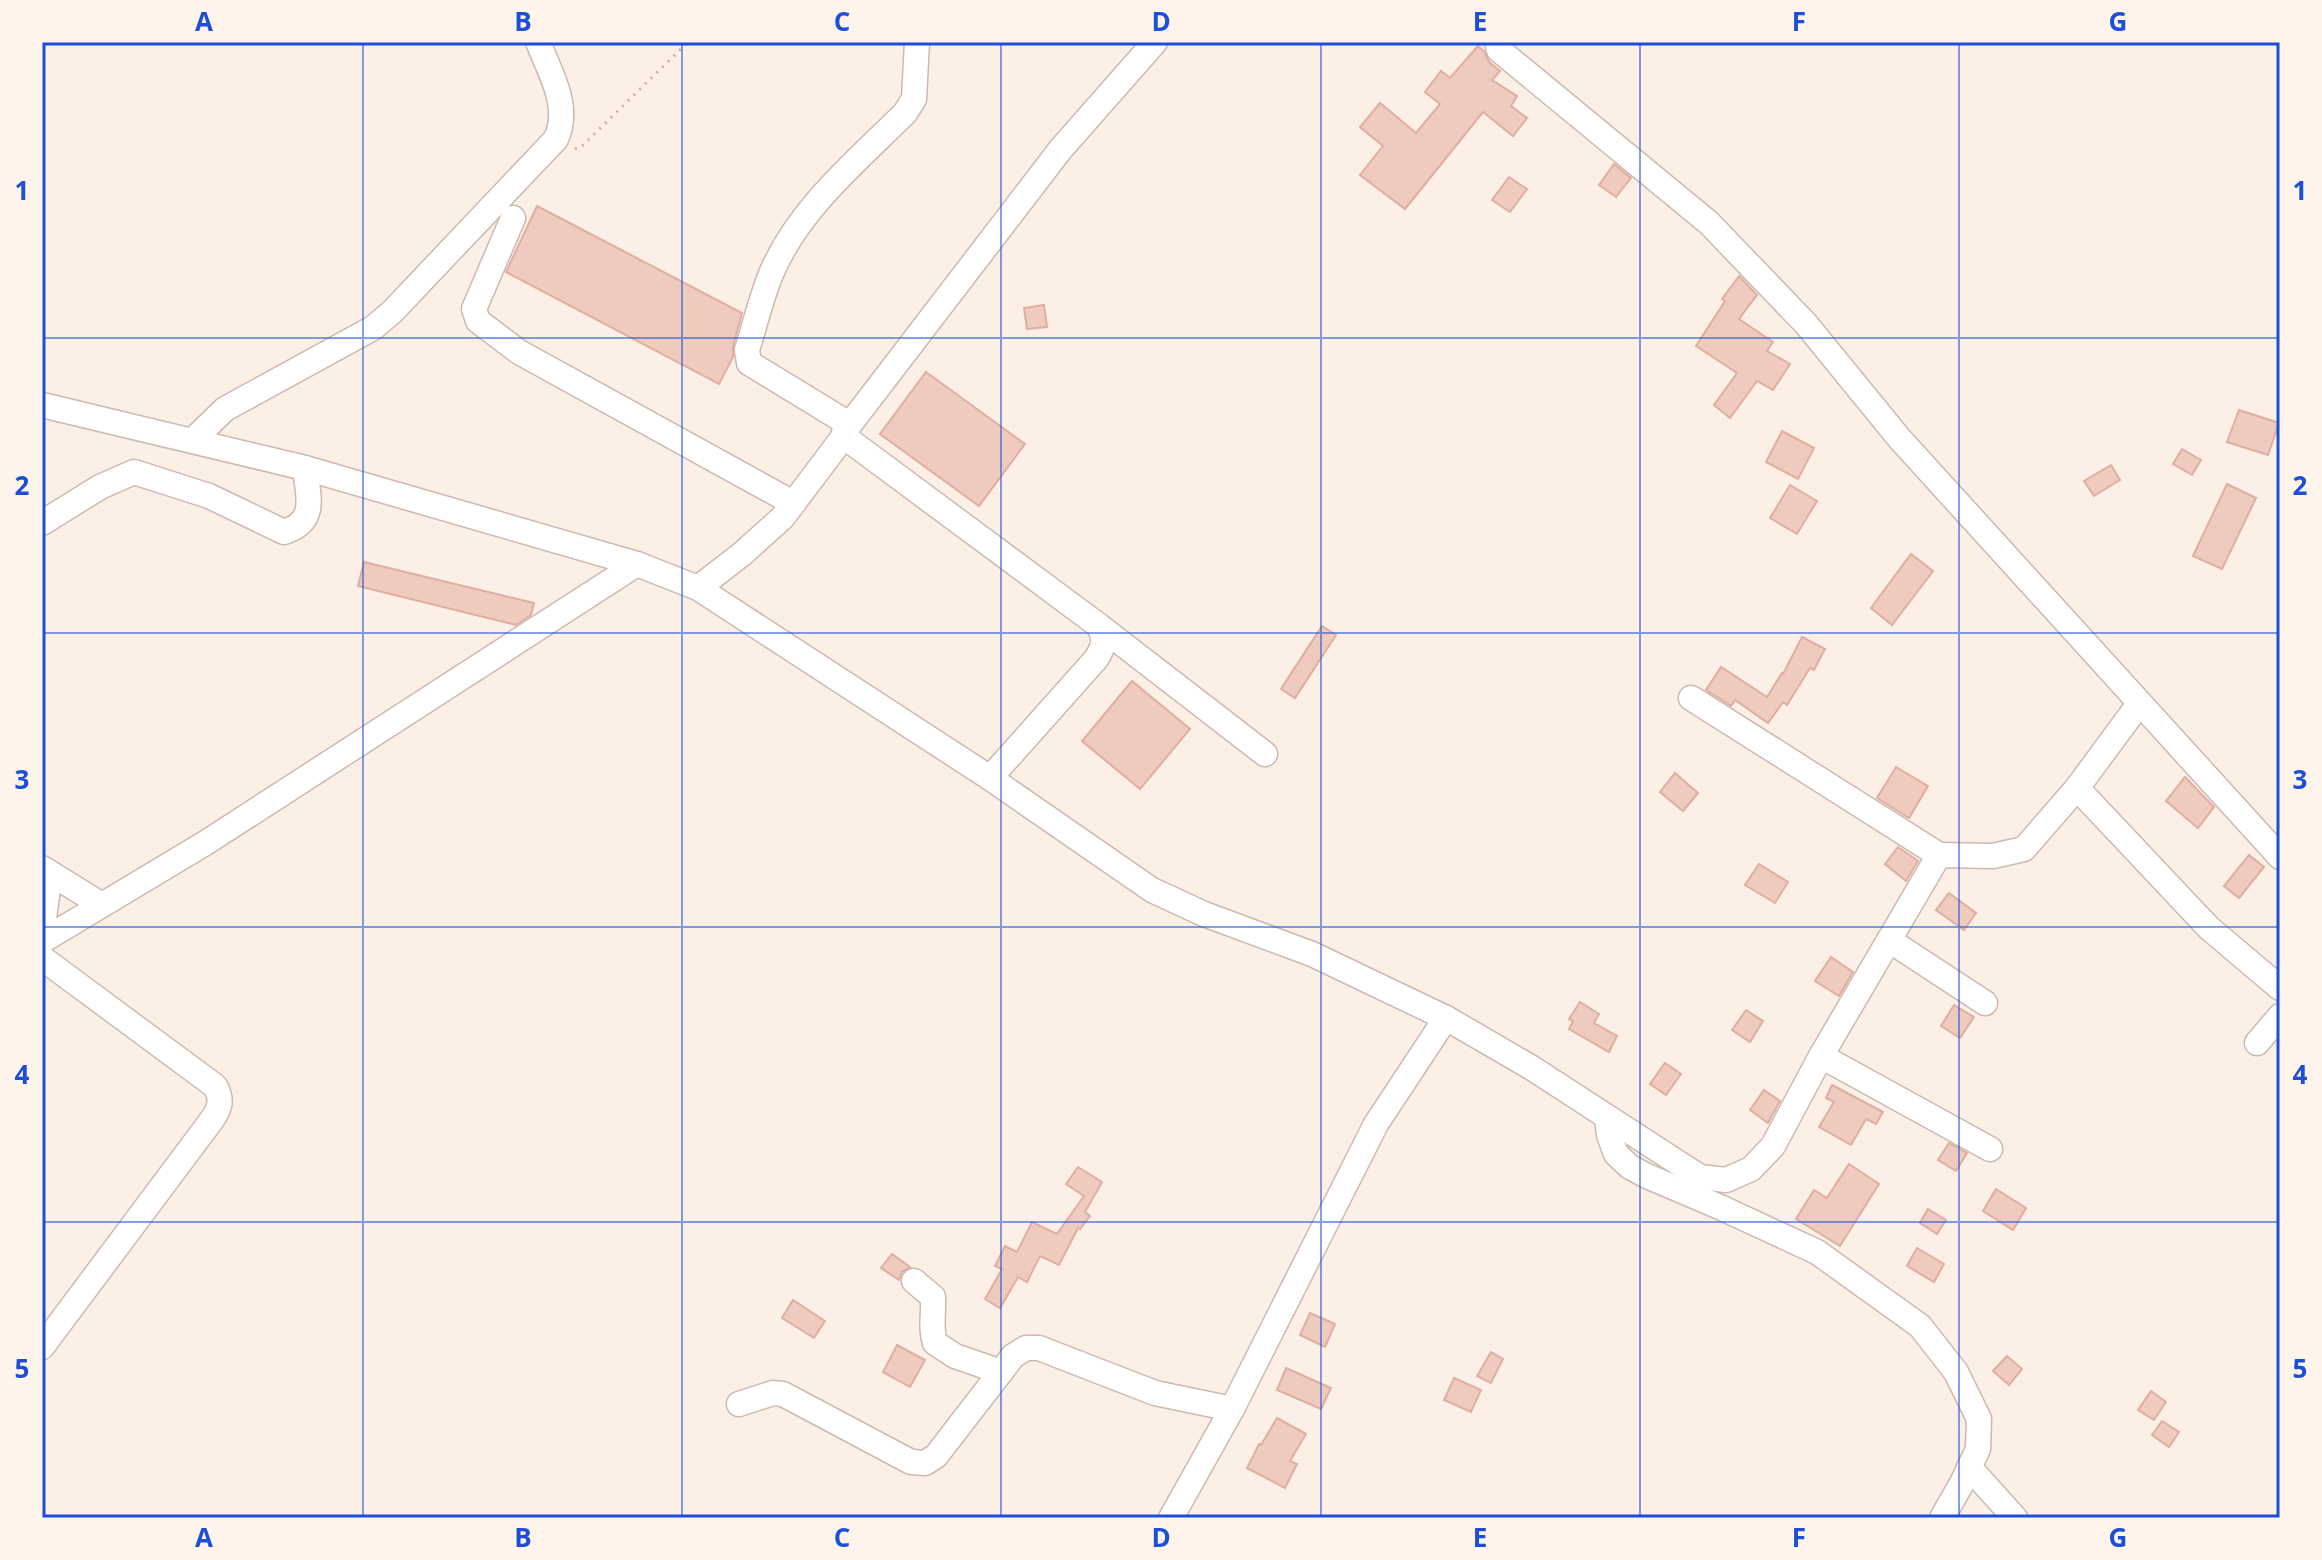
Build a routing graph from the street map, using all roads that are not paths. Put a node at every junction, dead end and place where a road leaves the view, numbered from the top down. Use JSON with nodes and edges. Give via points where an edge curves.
{"nodes":[{"id":1,"x":538,"y":42,"type":"edge"},
{"id":2,"x":917,"y":42,"type":"edge"},
{"id":3,"x":1155,"y":42,"type":"edge"},
{"id":4,"x":1497,"y":42,"type":"edge"},
{"id":5,"x":513,"y":218,"type":"dead end"},
{"id":6,"x":42,"y":405,"type":"edge"},
{"id":7,"x":846,"y":430,"type":"junction"},
{"id":8,"x":192,"y":441,"type":"junction"},
{"id":9,"x":305,"y":468,"type":"junction"},
{"id":10,"x":793,"y":503,"type":"junction"},
{"id":11,"x":42,"y":523,"type":"edge"},
{"id":12,"x":637,"y":564,"type":"junction"},
{"id":13,"x":698,"y":588,"type":"junction"},
{"id":14,"x":1098,"y":625,"type":"junction"},
{"id":15,"x":1691,"y":698,"type":"dead end"},
{"id":16,"x":2139,"y":704,"type":"junction"},
{"id":17,"x":1265,"y":754,"type":"dead end"},
{"id":18,"x":990,"y":778,"type":"junction"},
{"id":19,"x":2077,"y":788,"type":"junction"},
{"id":20,"x":1939,"y":855,"type":"junction"},
{"id":21,"x":2280,"y":857,"type":"edge"},
{"id":22,"x":46,"y":870,"type":"edge"},
{"id":23,"x":102,"y":905,"type":"junction"},
{"id":24,"x":42,"y":934,"type":"edge"},
{"id":25,"x":1889,"y":940,"type":"junction"},
{"id":26,"x":42,"y":941,"type":"edge"},
{"id":27,"x":42,"y":958,"type":"edge"},
{"id":28,"x":2280,"y":988,"type":"edge"},
{"id":29,"x":1985,"y":1003,"type":"dead end"},
{"id":30,"x":2280,"y":1016,"type":"edge"},
{"id":31,"x":1446,"y":1018,"type":"junction"},
{"id":32,"x":2257,"y":1043,"type":"dead end"},
{"id":33,"x":1821,"y":1056,"type":"junction"},
{"id":34,"x":1607,"y":1118,"type":"junction"},
{"id":35,"x":1990,"y":1149,"type":"dead end"},
{"id":36,"x":914,"y":1281,"type":"dead end"},
{"id":37,"x":42,"y":1347,"type":"edge"},
{"id":38,"x":1001,"y":1372,"type":"junction"},
{"id":39,"x":739,"y":1404,"type":"dead end"},
{"id":40,"x":1232,"y":1409,"type":"junction"},
{"id":41,"x":1969,"y":1467,"type":"junction"},
{"id":42,"x":1171,"y":1518,"type":"edge"},
{"id":43,"x":1942,"y":1518,"type":"edge"},
{"id":44,"x":2015,"y":1518,"type":"edge"}],
"edges":[{"from":1,"to":8,"type":"street","via":[[561,103],[556,139],[373,328],[225,409]]},
{"from":2,"to":7,"type":"street","via":[[914,99],[792,233],[771,274],[747,350],[749,363]]},
{"from":3,"to":7,"type":"street","via":[[1060,150]]},
{"from":4,"to":16,"type":"street","via":[[1499,50],[1709,223],[1806,324],[1899,438]]},
{"from":5,"to":10,"type":"street","via":[[474,309],[478,321],[519,352]]},
{"from":6,"to":8,"type":"street"},
{"from":7,"to":10,"type":"street"},
{"from":7,"to":14,"type":"street"},
{"from":8,"to":9,"type":"street"},
{"from":9,"to":11,"type":"street","via":[[309,510],[306,518],[284,532],[209,496],[134,472]]},
{"from":9,"to":12,"type":"street"},
{"from":10,"to":13,"type":"street","via":[[742,554]]},
{"from":12,"to":13,"type":"street"},
{"from":12,"to":23,"type":"street"},
{"from":13,"to":18,"type":"street"},
{"from":14,"to":17,"type":"street"},
{"from":14,"to":18,"type":"street","via":[[1102,651]]},
{"from":15,"to":20,"type":"street"},
{"from":16,"to":19,"type":"street"},
{"from":16,"to":21,"type":"street"},
{"from":18,"to":31,"type":"street","via":[[1152,890],[1312,954]]},
{"from":19,"to":20,"type":"street","via":[[2024,849],[1993,856]]},
{"from":19,"to":28,"type":"street","via":[[2209,928]]},
{"from":20,"to":25,"type":"street"},
{"from":22,"to":23,"type":"street"},
{"from":22,"to":24,"type":"street"},
{"from":23,"to":26,"type":"street"},
{"from":25,"to":29,"type":"street"},
{"from":25,"to":33,"type":"street"},
{"from":27,"to":37,"type":"street","via":[[215,1086],[220,1095],[217,1113]]},
{"from":30,"to":32,"type":"street"},
{"from":31,"to":34,"type":"street"},
{"from":31,"to":40,"type":"street","via":[[1376,1124]]},
{"from":33,"to":34,"type":"street","via":[[1773,1146],[1751,1169],[1726,1180],[1700,1177]]},
{"from":33,"to":35,"type":"street"},
{"from":34,"to":41,"type":"street","via":[[1616,1154],[1630,1167],[1817,1252],[1920,1326],[1956,1372],[1979,1419],[1978,1449]]},
{"from":36,"to":38,"type":"street","via":[[933,1297],[935,1343]]},
{"from":38,"to":39,"type":"street","via":[[925,1463],[911,1462],[783,1394]]},
{"from":38,"to":40,"type":"street","via":[[1013,1356],[1039,1348],[1155,1393]]},
{"from":40,"to":42,"type":"street"},
{"from":41,"to":43,"type":"street"},
{"from":41,"to":44,"type":"street"}]}
